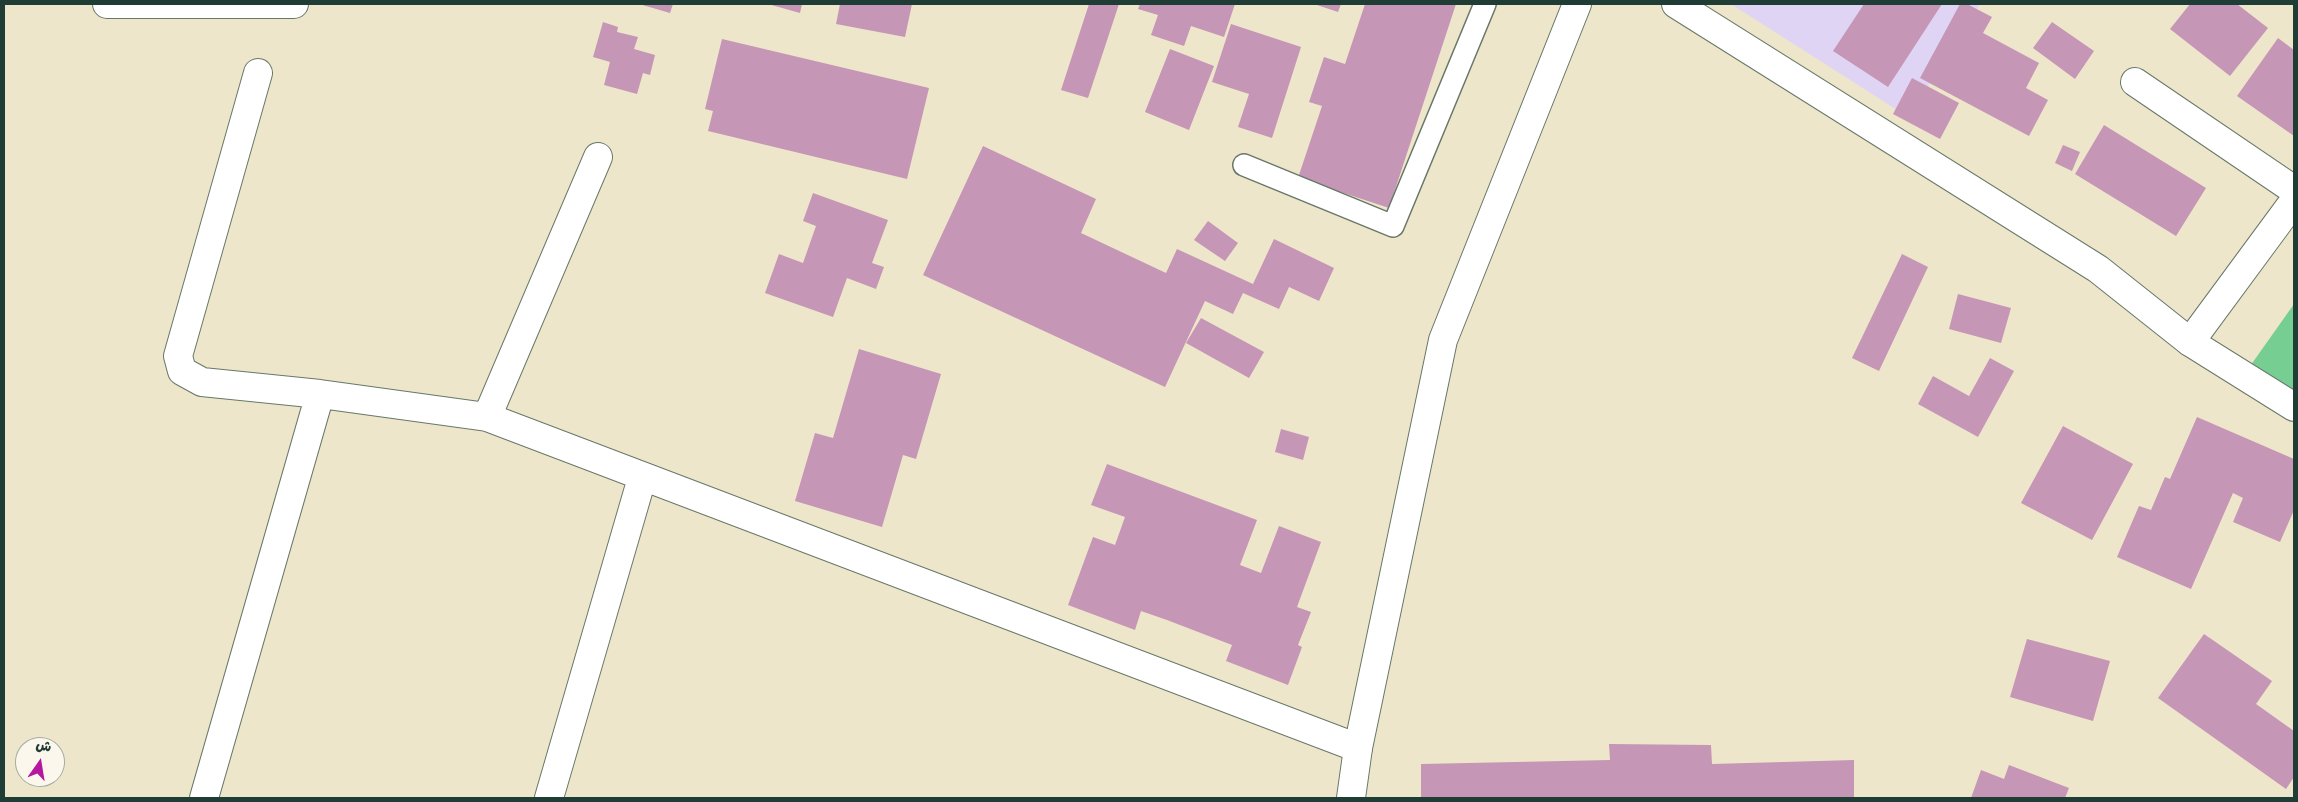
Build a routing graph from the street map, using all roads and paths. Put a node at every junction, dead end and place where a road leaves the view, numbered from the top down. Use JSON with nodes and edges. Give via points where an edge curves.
{"nodes":[{"id":1,"x":107,"y":4,"type":"edge"},
{"id":2,"x":294,"y":4,"type":"edge"},
{"id":3,"x":1485,"y":4,"type":"edge"},
{"id":4,"x":1577,"y":4,"type":"edge"},
{"id":5,"x":1676,"y":4,"type":"edge"},
{"id":6,"x":258,"y":73,"type":"dead end"},
{"id":7,"x":2135,"y":82,"type":"dead end"},
{"id":8,"x":598,"y":157,"type":"dead end"},
{"id":9,"x":1244,"y":166,"type":"dead end"},
{"id":10,"x":2294,"y":190,"type":"edge"},
{"id":11,"x":2294,"y":202,"type":"edge"},
{"id":12,"x":2190,"y":342,"type":"junction"},
{"id":13,"x":320,"y":394,"type":"junction"},
{"id":14,"x":2294,"y":407,"type":"edge"},
{"id":15,"x":487,"y":417,"type":"junction"},
{"id":16,"x":642,"y":478,"type":"junction"},
{"id":17,"x":1358,"y":748,"type":"junction"},
{"id":18,"x":204,"y":798,"type":"edge"},
{"id":19,"x":549,"y":798,"type":"edge"},
{"id":20,"x":1351,"y":798,"type":"edge"}],
"edges":[{"from":1,"to":2,"type":"street"},
{"from":3,"to":9,"type":"lane","via":[[1393,226]]},
{"from":4,"to":17,"type":"street","via":[[1443,340]]},
{"from":5,"to":12,"type":"street","via":[[2098,269]]},
{"from":6,"to":13,"type":"street","via":[[178,356],[182,371],[202,382]]},
{"from":7,"to":10,"type":"street"},
{"from":8,"to":15,"type":"street"},
{"from":11,"to":12,"type":"street"},
{"from":12,"to":14,"type":"street"},
{"from":13,"to":15,"type":"street"},
{"from":13,"to":18,"type":"street"},
{"from":15,"to":16,"type":"street"},
{"from":16,"to":17,"type":"street"},
{"from":16,"to":19,"type":"street"},
{"from":17,"to":20,"type":"street"}]}
